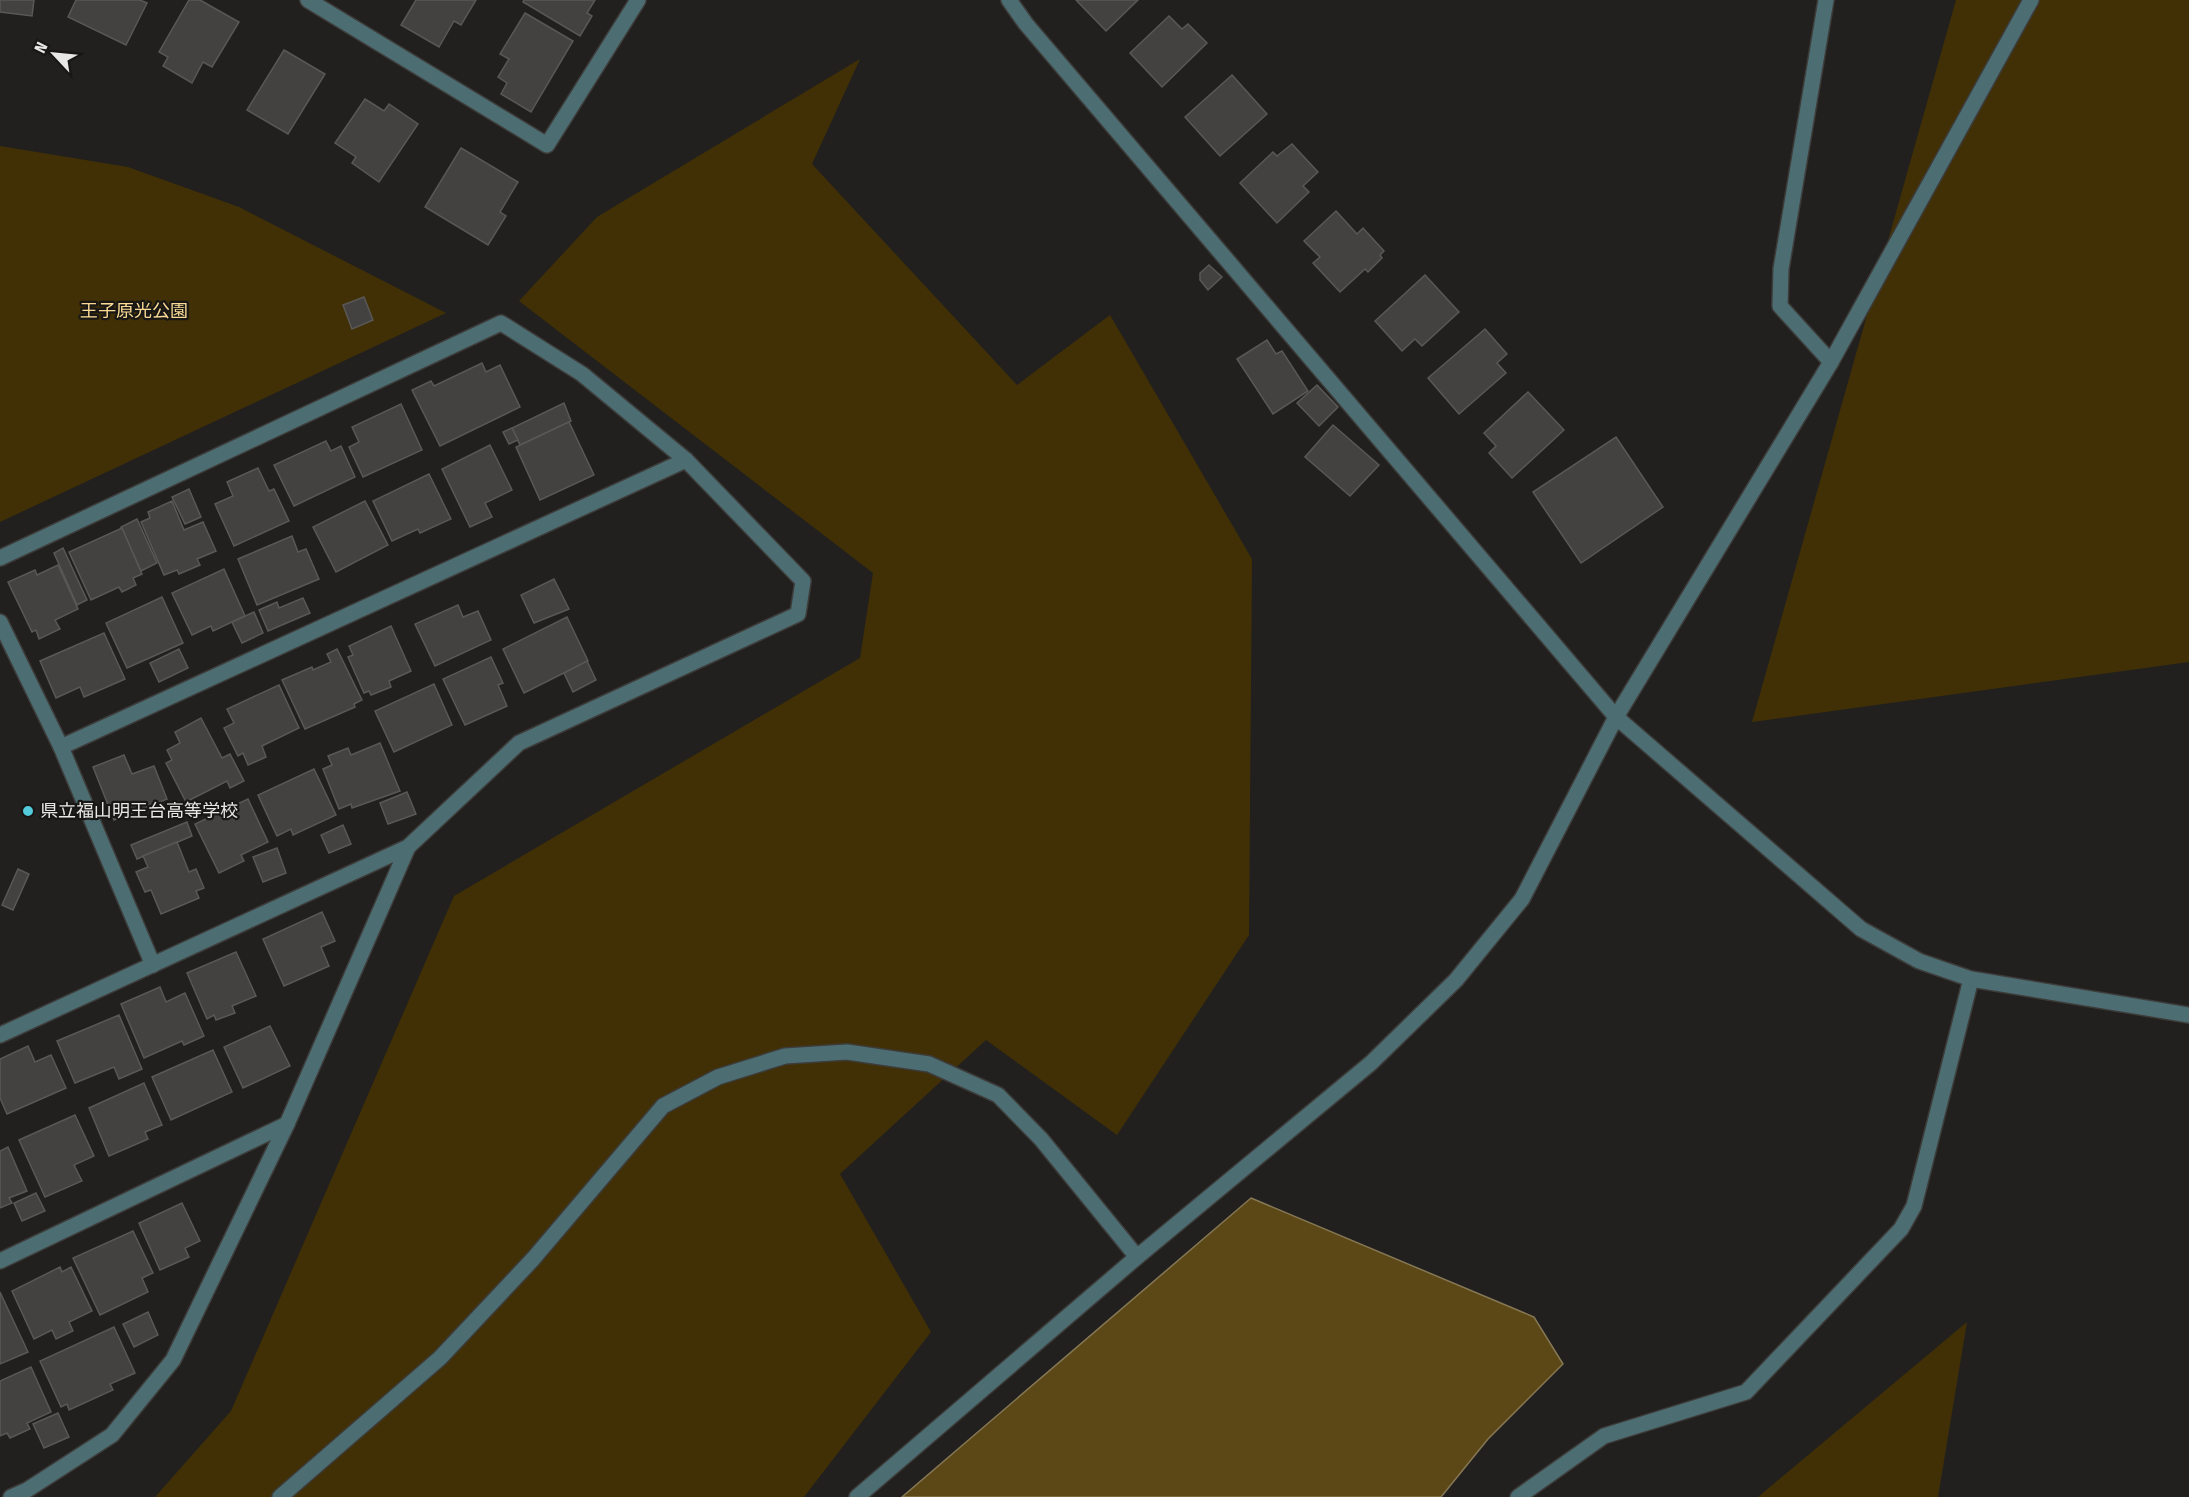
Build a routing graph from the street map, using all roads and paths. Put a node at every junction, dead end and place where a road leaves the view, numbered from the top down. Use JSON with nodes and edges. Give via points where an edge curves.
{"nodes":[{"id":1,"x":308,"y":0,"type":"edge"},
{"id":2,"x":638,"y":0,"type":"edge"},
{"id":3,"x":1009,"y":0,"type":"edge"},
{"id":4,"x":1826,"y":0,"type":"edge"},
{"id":5,"x":2031,"y":0,"type":"edge"},
{"id":6,"x":1831,"y":362,"type":"junction"},
{"id":7,"x":686,"y":460,"type":"junction"},
{"id":8,"x":0,"y":558,"type":"edge"},
{"id":9,"x":0,"y":622,"type":"edge"},
{"id":10,"x":1616,"y":717,"type":"junction"},
{"id":11,"x":61,"y":747,"type":"junction"},
{"id":12,"x":408,"y":847,"type":"junction"},
{"id":13,"x":153,"y":964,"type":"junction"},
{"id":14,"x":1971,"y":979,"type":"junction"},
{"id":15,"x":2189,"y":1015,"type":"edge"},
{"id":16,"x":0,"y":1035,"type":"edge"},
{"id":17,"x":287,"y":1124,"type":"junction"},
{"id":18,"x":1137,"y":1257,"type":"junction"},
{"id":19,"x":0,"y":1261,"type":"edge"},
{"id":20,"x":11,"y":1497,"type":"edge"},
{"id":21,"x":280,"y":1497,"type":"edge"},
{"id":22,"x":857,"y":1497,"type":"edge"},
{"id":23,"x":1518,"y":1497,"type":"edge"}],
"edges":[{"from":1,"to":2,"type":"street","via":[[547,146]]},
{"from":3,"to":10,"type":"street"},
{"from":4,"to":6,"type":"street","via":[[1781,269],[1780,306]]},
{"from":5,"to":6,"type":"street"},
{"from":6,"to":10,"type":"street"},
{"from":7,"to":8,"type":"street","via":[[582,374],[501,323]]},
{"from":7,"to":11,"type":"street"},
{"from":7,"to":12,"type":"street","via":[[803,581],[798,614],[519,743]]},
{"from":9,"to":11,"type":"street"},
{"from":10,"to":14,"type":"street","via":[[1861,929],[1919,961]]},
{"from":10,"to":18,"type":"street","via":[[1522,899],[1456,980],[1371,1063]]},
{"from":11,"to":13,"type":"street"},
{"from":12,"to":13,"type":"street"},
{"from":12,"to":17,"type":"street"},
{"from":13,"to":16,"type":"street"},
{"from":14,"to":15,"type":"street"},
{"from":14,"to":23,"type":"street","via":[[1914,1206],[1901,1229],[1746,1392],[1604,1436]]},
{"from":17,"to":19,"type":"street"},
{"from":17,"to":20,"type":"street","via":[[173,1359],[112,1435]]},
{"from":18,"to":21,"type":"street","via":[[1041,1139],[998,1095],[929,1065],[847,1052],[785,1056],[718,1077],[663,1106],[533,1259],[440,1358]]},
{"from":18,"to":22,"type":"street"}]}
